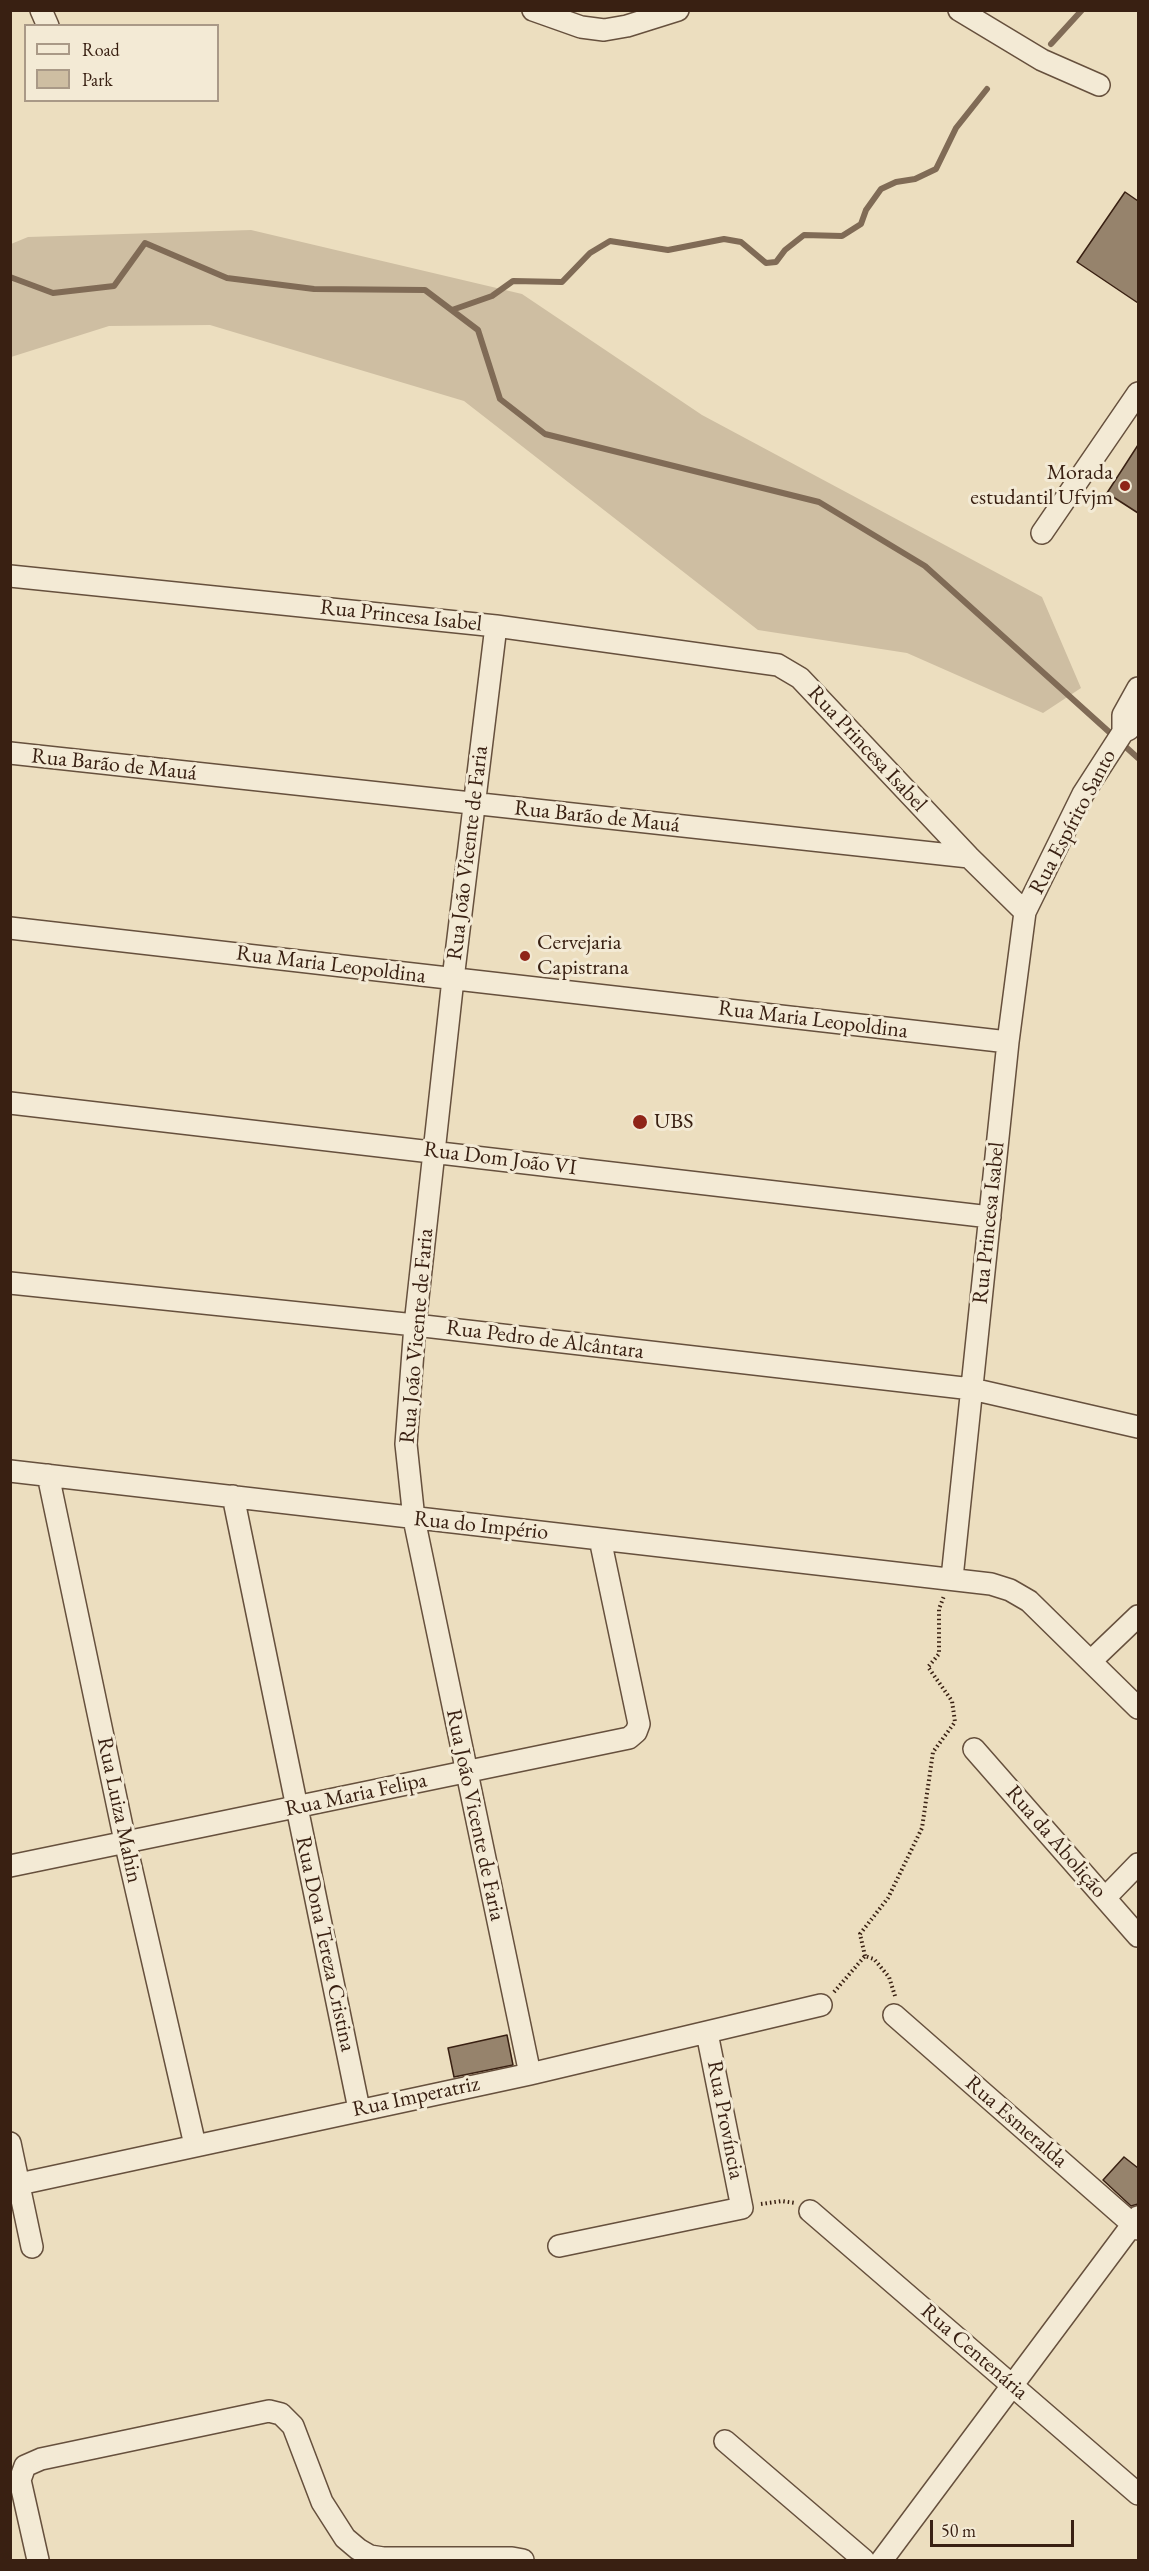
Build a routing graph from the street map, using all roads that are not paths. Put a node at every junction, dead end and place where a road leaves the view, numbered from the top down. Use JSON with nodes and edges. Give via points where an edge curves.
{"nodes":[{"id":1,"x":41,"y":10,"type":"edge"},
{"id":2,"x":533,"y":10,"type":"edge"},
{"id":3,"x":678,"y":10,"type":"edge"},
{"id":4,"x":959,"y":10,"type":"edge"},
{"id":5,"x":47,"y":24,"type":"edge"},
{"id":6,"x":1099,"y":85,"type":"dead end"},
{"id":7,"x":1138,"y":393,"type":"edge"},
{"id":8,"x":1042,"y":533,"type":"dead end"},
{"id":9,"x":10,"y":576,"type":"edge"},
{"id":10,"x":496,"y":626,"type":"junction"},
{"id":11,"x":1138,"y":688,"type":"edge"},
{"id":12,"x":1138,"y":716,"type":"edge"},
{"id":13,"x":1117,"y":740,"type":"junction"},
{"id":14,"x":10,"y":753,"type":"edge"},
{"id":15,"x":475,"y":804,"type":"junction"},
{"id":16,"x":969,"y":857,"type":"junction"},
{"id":17,"x":1025,"y":912,"type":"junction"},
{"id":18,"x":10,"y":928,"type":"edge"},
{"id":19,"x":453,"y":979,"type":"junction"},
{"id":20,"x":1008,"y":1042,"type":"junction"},
{"id":21,"x":10,"y":1103,"type":"edge"},
{"id":22,"x":435,"y":1151,"type":"junction"},
{"id":23,"x":990,"y":1217,"type":"junction"},
{"id":24,"x":10,"y":1283,"type":"edge"},
{"id":25,"x":415,"y":1325,"type":"junction"},
{"id":26,"x":972,"y":1389,"type":"junction"},
{"id":27,"x":1138,"y":1427,"type":"edge"},
{"id":28,"x":10,"y":1471,"type":"edge"},
{"id":29,"x":48,"y":1475,"type":"junction"},
{"id":30,"x":233,"y":1496,"type":"junction"},
{"id":31,"x":414,"y":1519,"type":"junction"},
{"id":32,"x":600,"y":1539,"type":"junction"},
{"id":33,"x":952,"y":1578,"type":"junction"},
{"id":34,"x":1138,"y":1616,"type":"edge"},
{"id":35,"x":1092,"y":1660,"type":"junction"},
{"id":36,"x":1138,"y":1708,"type":"edge"},
{"id":37,"x":974,"y":1749,"type":"dead end"},
{"id":38,"x":466,"y":1772,"type":"junction"},
{"id":39,"x":296,"y":1807,"type":"junction"},
{"id":40,"x":125,"y":1841,"type":"junction"},
{"id":41,"x":1138,"y":1864,"type":"edge"},
{"id":42,"x":10,"y":1866,"type":"edge"},
{"id":43,"x":1105,"y":1898,"type":"junction"},
{"id":44,"x":1138,"y":1936,"type":"edge"},
{"id":45,"x":821,"y":2005,"type":"road end"},
{"id":46,"x":894,"y":2015,"type":"road end"},
{"id":47,"x":707,"y":2033,"type":"junction"},
{"id":48,"x":530,"y":2074,"type":"junction"},
{"id":49,"x":359,"y":2109,"type":"junction"},
{"id":50,"x":10,"y":2143,"type":"edge"},
{"id":51,"x":195,"y":2145,"type":"junction"},
{"id":52,"x":15,"y":2185,"type":"edge"},
{"id":53,"x":810,"y":2211,"type":"road end"},
{"id":54,"x":1137,"y":2224,"type":"edge"},
{"id":55,"x":560,"y":2246,"type":"dead end"},
{"id":56,"x":32,"y":2247,"type":"dead end"},
{"id":57,"x":1014,"y":2386,"type":"junction"},
{"id":58,"x":725,"y":2440,"type":"dead end"},
{"id":59,"x":1138,"y":2494,"type":"edge"},
{"id":60,"x":38,"y":2560,"type":"edge"},
{"id":61,"x":410,"y":2560,"type":"edge"},
{"id":62,"x":523,"y":2560,"type":"edge"},
{"id":63,"x":864,"y":2560,"type":"edge"},
{"id":64,"x":882,"y":2560,"type":"edge"}],
"edges":[{"from":1,"to":5,"type":"street"},
{"from":2,"to":3,"type":"street","via":[[581,27],[604,30]]},
{"from":4,"to":6,"type":"street","via":[[1042,60]]},
{"from":7,"to":8,"type":"street"},
{"from":9,"to":10,"type":"street","name":"Rua Princesa Isabel"},
{"from":10,"to":15,"type":"street","name":"Rua João Vicente de Faria"},
{"from":10,"to":16,"type":"street","name":"Rua Princesa Isabel","via":[[764,662],[788,669]]},
{"from":11,"to":13,"type":"street","name":"Rua Espírito Santo","via":[[1122,719]]},
{"from":12,"to":13,"type":"street","name":"Rua Espírito Santo"},
{"from":13,"to":17,"type":"street","name":"Rua Espírito Santo","via":[[1070,819]]},
{"from":14,"to":15,"type":"street","name":"Rua Barão de Mauá"},
{"from":15,"to":16,"type":"street","name":"Rua Barão de Mauá"},
{"from":15,"to":19,"type":"street","name":"Rua João Vicente de Faria"},
{"from":16,"to":17,"type":"street","name":"Rua Princesa Isabel"},
{"from":17,"to":20,"type":"street","name":"Rua Princesa Isabel"},
{"from":18,"to":19,"type":"street","name":"Rua Maria Leopoldina"},
{"from":19,"to":20,"type":"street","name":"Rua Maria Leopoldina"},
{"from":19,"to":22,"type":"street","name":"Rua João Vicente de Faria"},
{"from":20,"to":23,"type":"street","name":"Rua Princesa Isabel"},
{"from":21,"to":22,"type":"street","name":"Rua Dom João VI"},
{"from":22,"to":23,"type":"street","name":"Rua Dom João VI"},
{"from":22,"to":25,"type":"street","name":"Rua João Vicente de Faria"},
{"from":23,"to":26,"type":"street","name":"Rua Princesa Isabel"},
{"from":24,"to":25,"type":"street","name":"Rua Pedro de Alcântara"},
{"from":25,"to":26,"type":"street","name":"Rua Pedro de Alcântara"},
{"from":25,"to":31,"type":"street","name":"Rua João Vicente de Faria","via":[[406,1444]]},
{"from":26,"to":27,"type":"street","name":"Rua Pedro de Alcântara"},
{"from":26,"to":33,"type":"street","name":"Rua Princesa Isabel"},
{"from":28,"to":29,"type":"street","name":"Rua do Império"},
{"from":29,"to":30,"type":"street","name":"Rua do Império"},
{"from":29,"to":40,"type":"street","name":"Rua Luiza Mahin"},
{"from":30,"to":31,"type":"street","name":"Rua do Império"},
{"from":30,"to":39,"type":"street","name":"Rua Dona Tereza Cristina"},
{"from":31,"to":32,"type":"street","name":"Rua do Império"},
{"from":31,"to":38,"type":"street","name":"Rua João Vicente de Faria"},
{"from":32,"to":33,"type":"street","name":"Rua do Império"},
{"from":32,"to":38,"type":"street","name":"Rua Maria Felipa","via":[[639,1724],[636,1732],[629,1738]]},
{"from":33,"to":35,"type":"street","name":"Rua do Império","via":[[1001,1586],[1020,1595]]},
{"from":34,"to":35,"type":"street"},
{"from":35,"to":36,"type":"street","name":"Rua do Império"},
{"from":37,"to":43,"type":"street","name":"Rua da Abolição"},
{"from":38,"to":39,"type":"street","name":"Rua Maria Felipa"},
{"from":38,"to":48,"type":"street","name":"Rua João Vicente de Faria"},
{"from":39,"to":40,"type":"street","name":"Rua Maria Felipa"},
{"from":39,"to":49,"type":"street","name":"Rua Dona Tereza Cristina"},
{"from":40,"to":42,"type":"street","name":"Rua Maria Felipa"},
{"from":40,"to":51,"type":"street","name":"Rua Luiza Mahin"},
{"from":41,"to":43,"type":"street"},
{"from":43,"to":44,"type":"street","name":"Rua da Abolição"},
{"from":45,"to":47,"type":"street","name":"Rua Imperatriz"},
{"from":46,"to":54,"type":"street","name":"Rua Esmeralda"},
{"from":47,"to":48,"type":"street","name":"Rua Imperatriz"},
{"from":47,"to":55,"type":"street","name":"Rua Província","via":[[742,2208]]},
{"from":48,"to":49,"type":"street","name":"Rua Imperatriz"},
{"from":49,"to":51,"type":"street","name":"Rua Imperatriz"},
{"from":50,"to":52,"type":"street"},
{"from":51,"to":52,"type":"street","name":"Rua Imperatriz"},
{"from":52,"to":56,"type":"street"},
{"from":53,"to":57,"type":"street","name":"Rua Centenária"},
{"from":54,"to":57,"type":"street"},
{"from":57,"to":59,"type":"street","name":"Rua Centenária"},
{"from":57,"to":64,"type":"street"},
{"from":58,"to":63,"type":"street"},
{"from":60,"to":61,"type":"street","via":[[20,2480],[25,2466],[41,2459],[270,2411],[281,2414],[292,2426],[322,2502],[345,2538],[370,2556]]},
{"from":61,"to":62,"type":"street"}]}
